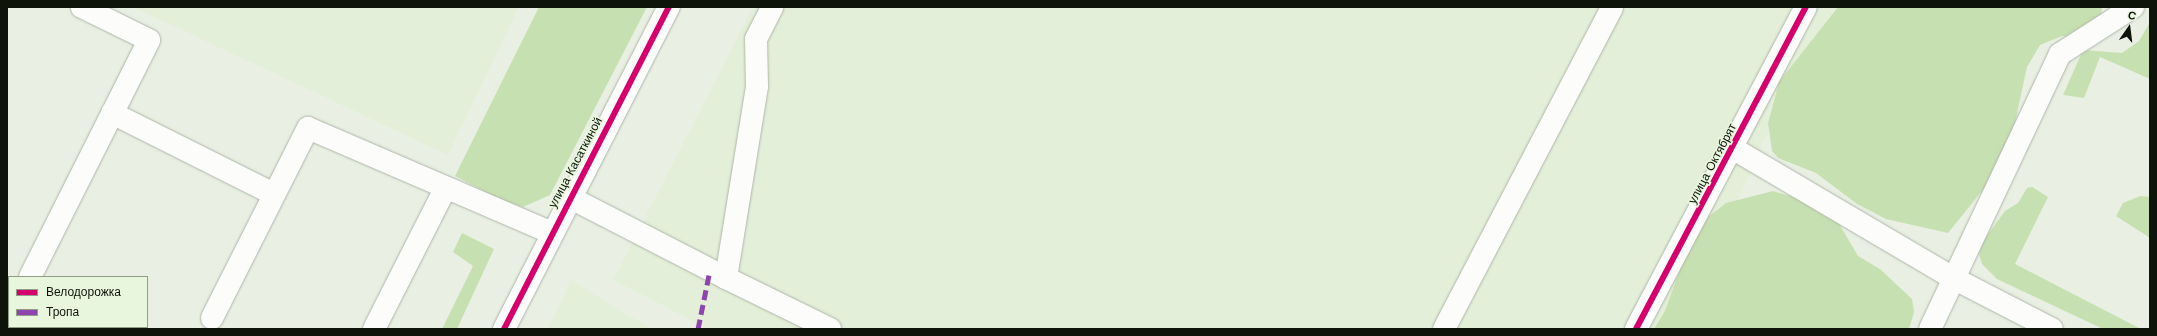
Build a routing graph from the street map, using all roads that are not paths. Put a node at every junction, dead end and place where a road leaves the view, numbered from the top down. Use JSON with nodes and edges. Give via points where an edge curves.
{"nodes":[{"id":1,"x":82,"y":7,"type":"edge"},
{"id":2,"x":669,"y":7,"type":"edge"},
{"id":3,"x":772,"y":7,"type":"edge"},
{"id":4,"x":1612,"y":7,"type":"edge"},
{"id":5,"x":1806,"y":7,"type":"edge"},
{"id":6,"x":2132,"y":7,"type":"edge"},
{"id":7,"x":112,"y":113,"type":"junction"},
{"id":8,"x":1734,"y":149,"type":"junction"},
{"id":9,"x":445,"y":189,"type":"junction"},
{"id":10,"x":274,"y":194,"type":"junction"},
{"id":11,"x":571,"y":198,"type":"junction"},
{"id":12,"x":552,"y":233,"type":"junction"},
{"id":13,"x":30,"y":276,"type":"edge"},
{"id":14,"x":726,"y":278,"type":"junction"},
{"id":15,"x":1955,"y":279,"type":"junction"},
{"id":16,"x":212,"y":318,"type":"dead end"},
{"id":17,"x":374,"y":329,"type":"edge"},
{"id":18,"x":504,"y":329,"type":"edge"},
{"id":19,"x":830,"y":329,"type":"edge"},
{"id":20,"x":1444,"y":329,"type":"edge"},
{"id":21,"x":1636,"y":329,"type":"edge"},
{"id":22,"x":1930,"y":329,"type":"edge"},
{"id":23,"x":2052,"y":329,"type":"edge"}],
"edges":[{"from":1,"to":7,"type":"street","via":[[149,40]]},
{"from":2,"to":11,"type":"street","name":"улица Касаткиной"},
{"from":3,"to":14,"type":"street","via":[[756,39],[757,86]]},
{"from":4,"to":20,"type":"street"},
{"from":5,"to":8,"type":"street","name":"улица Октябрят"},
{"from":6,"to":15,"type":"street","via":[[2060,54]]},
{"from":7,"to":10,"type":"street"},
{"from":7,"to":13,"type":"street"},
{"from":8,"to":15,"type":"street"},
{"from":8,"to":21,"type":"street","name":"улица Октябрят"},
{"from":9,"to":10,"type":"street","via":[[308,128]]},
{"from":9,"to":12,"type":"street"},
{"from":9,"to":17,"type":"street"},
{"from":10,"to":16,"type":"street"},
{"from":11,"to":12,"type":"street","name":"улица Касаткиной"},
{"from":11,"to":14,"type":"street"},
{"from":12,"to":18,"type":"street","name":"улица Касаткиной"},
{"from":14,"to":19,"type":"street"},
{"from":15,"to":22,"type":"street"},
{"from":15,"to":23,"type":"street"}]}
